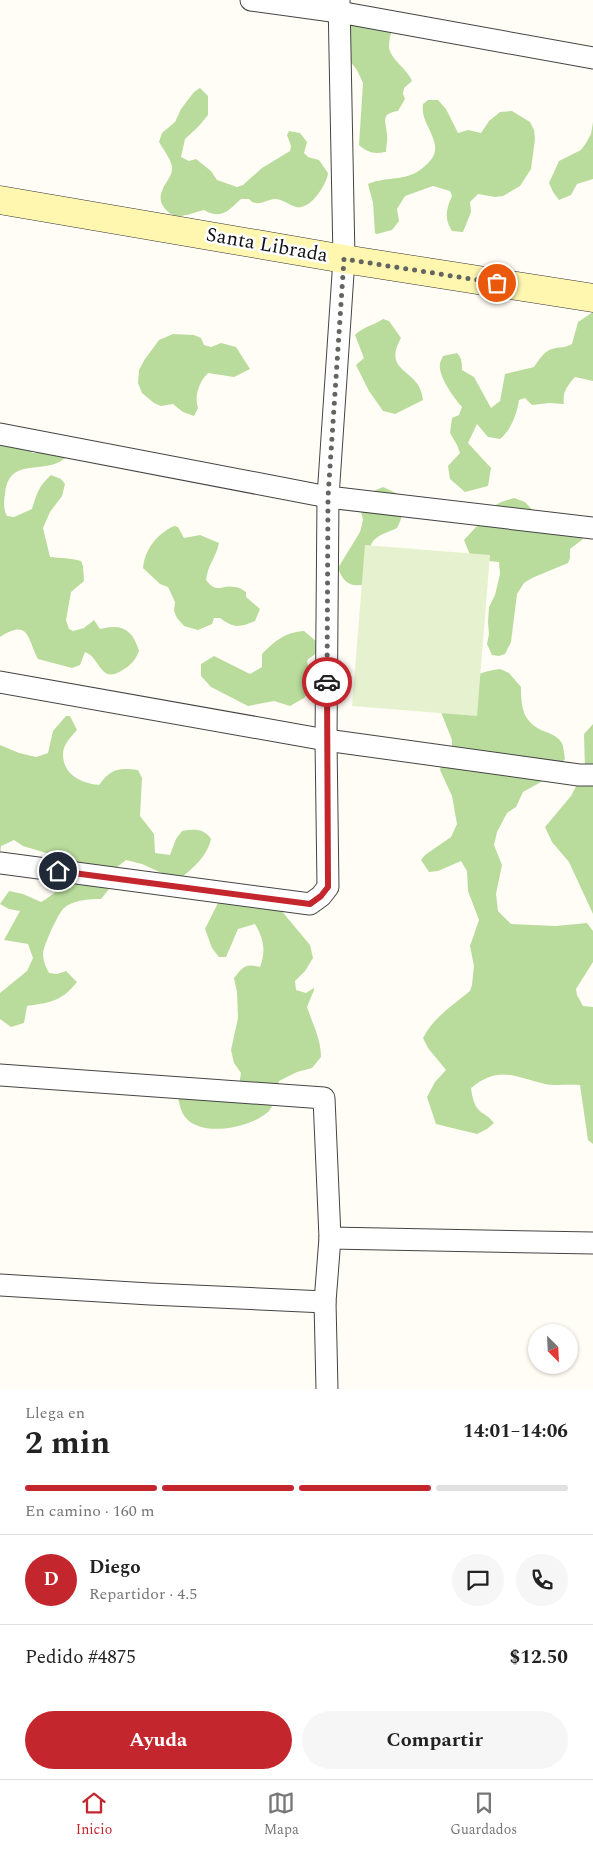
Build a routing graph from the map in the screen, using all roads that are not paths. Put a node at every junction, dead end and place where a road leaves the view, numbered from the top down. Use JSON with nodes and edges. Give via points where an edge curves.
{"nodes":[{"id":1,"x":251,"y":0,"type":"edge"},
{"id":2,"x":339,"y":6,"type":"edge"},
{"id":3,"x":593,"y":58,"type":"edge"},
{"id":4,"x":0,"y":200,"type":"edge"},
{"id":5,"x":344,"y":259,"type":"junction"},
{"id":6,"x":593,"y":298,"type":"edge"},
{"id":7,"x":0,"y":434,"type":"edge"},
{"id":8,"x":328,"y":497,"type":"junction"},
{"id":9,"x":593,"y":528,"type":"edge"},
{"id":10,"x":0,"y":682,"type":"edge"},
{"id":11,"x":326,"y":740,"type":"junction"},
{"id":12,"x":593,"y":775,"type":"edge"},
{"id":13,"x":0,"y":863,"type":"edge"},
{"id":14,"x":0,"y":1075,"type":"edge"},
{"id":15,"x":330,"y":1238,"type":"junction"},
{"id":16,"x":593,"y":1243,"type":"edge"},
{"id":17,"x":0,"y":1285,"type":"edge"},
{"id":18,"x":326,"y":1302,"type":"junction"},
{"id":19,"x":327,"y":1389,"type":"edge"}],
"edges":[{"from":1,"to":2,"type":"street"},
{"from":2,"to":3,"type":"street"},
{"from":2,"to":5,"type":"street"},
{"from":4,"to":5,"type":"street","name":"Santa Librada"},
{"from":5,"to":6,"type":"street","name":"Santa Librada"},
{"from":5,"to":8,"type":"street"},
{"from":7,"to":8,"type":"street"},
{"from":8,"to":9,"type":"street"},
{"from":8,"to":11,"type":"street"},
{"from":10,"to":11,"type":"street"},
{"from":11,"to":12,"type":"street"},
{"from":11,"to":13,"type":"street","via":[[328,887],[310,904]]},
{"from":14,"to":15,"type":"street","via":[[324,1098]]},
{"from":15,"to":16,"type":"street"},
{"from":15,"to":18,"type":"street"},
{"from":17,"to":18,"type":"street"},
{"from":18,"to":19,"type":"street"}]}
